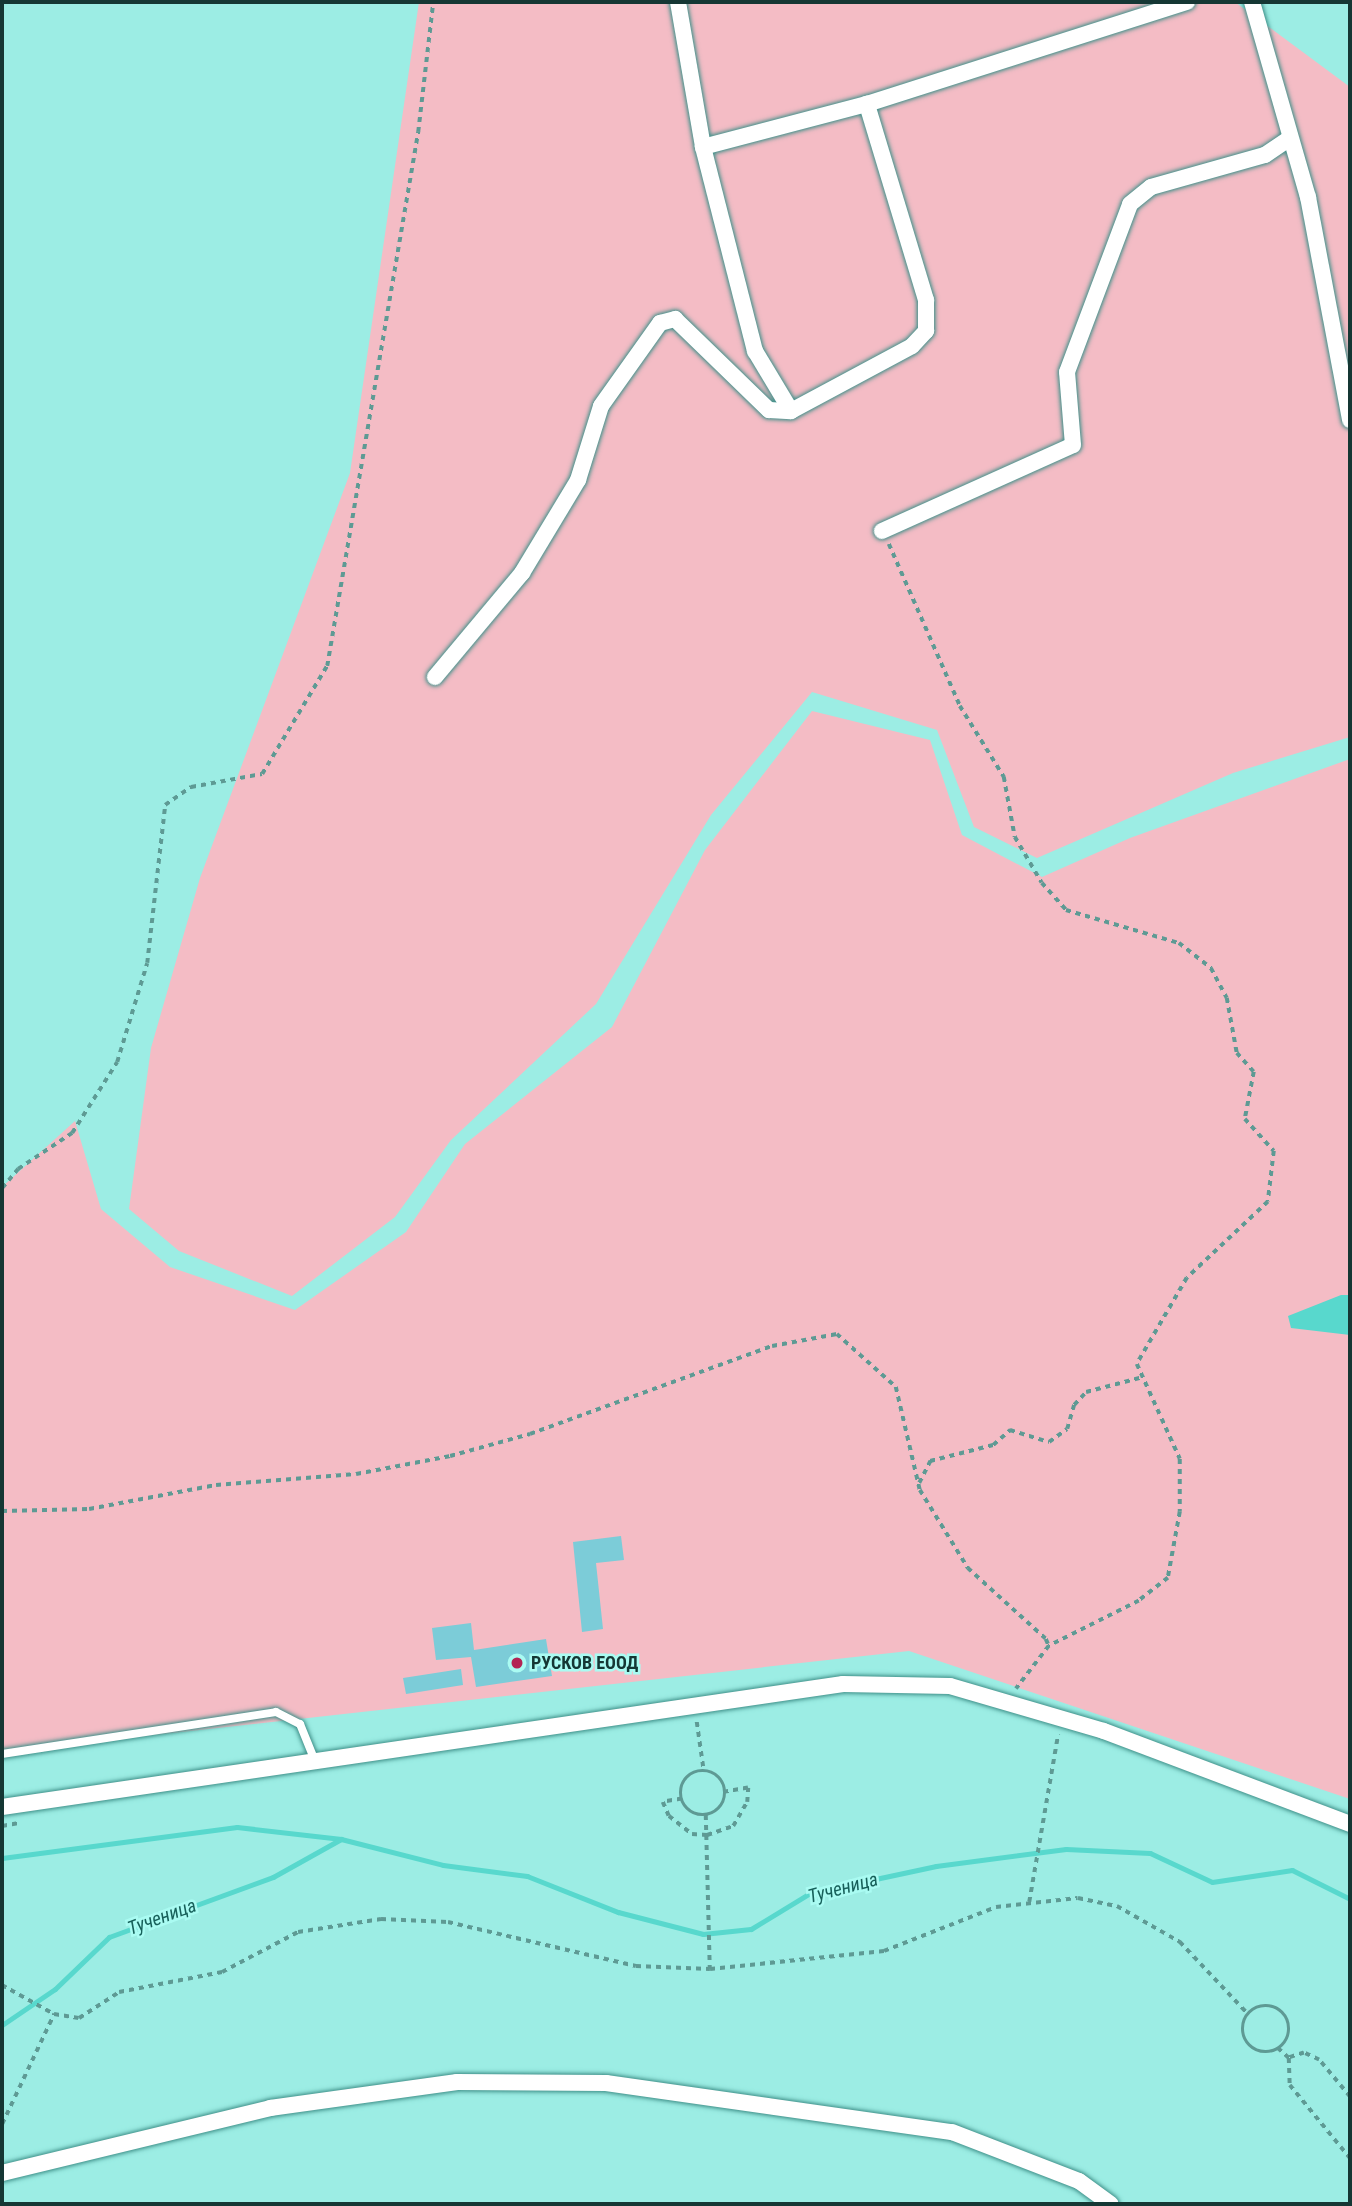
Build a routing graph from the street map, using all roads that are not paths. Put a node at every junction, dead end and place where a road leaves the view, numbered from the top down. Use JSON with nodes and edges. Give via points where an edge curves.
{"nodes":[{"id":1,"x":678,"y":2,"type":"edge"},
{"id":2,"x":1187,"y":2,"type":"edge"},
{"id":3,"x":1252,"y":2,"type":"edge"},
{"id":4,"x":867,"y":104,"type":"junction"},
{"id":5,"x":1290,"y":138,"type":"junction"},
{"id":6,"x":703,"y":147,"type":"junction"},
{"id":7,"x":791,"y":411,"type":"junction"},
{"id":8,"x":1350,"y":420,"type":"edge"},
{"id":9,"x":882,"y":531,"type":"road end"},
{"id":10,"x":435,"y":677,"type":"dead end"},
{"id":11,"x":2,"y":1754,"type":"edge"},
{"id":12,"x":315,"y":1762,"type":"junction"},
{"id":13,"x":2,"y":1807,"type":"edge"},
{"id":14,"x":1350,"y":1824,"type":"edge"},
{"id":15,"x":2,"y":2173,"type":"edge"},
{"id":16,"x":1111,"y":2204,"type":"edge"}],
"edges":[{"from":1,"to":6,"type":"street"},
{"from":2,"to":4,"type":"street"},
{"from":3,"to":5,"type":"street"},
{"from":4,"to":6,"type":"street"},
{"from":4,"to":7,"type":"street","via":[[926,300],[926,331],[912,346]]},
{"from":5,"to":8,"type":"street","via":[[1308,197]]},
{"from":5,"to":9,"type":"street","via":[[1265,155],[1151,187],[1130,204],[1067,372],[1073,445]]},
{"from":6,"to":7,"type":"street","via":[[755,351]]},
{"from":7,"to":10,"type":"street","via":[[769,410],[675,319],[660,323],[601,406],[578,480],[522,573]]},
{"from":11,"to":12,"type":"lane","via":[[276,1712],[300,1724]]},
{"from":12,"to":13,"type":"street"},
{"from":12,"to":14,"type":"street","via":[[843,1684],[950,1686],[1062,1718]]},
{"from":15,"to":16,"type":"street","via":[[270,2108],[457,2082],[606,2083],[951,2132],[1079,2181]]}]}
